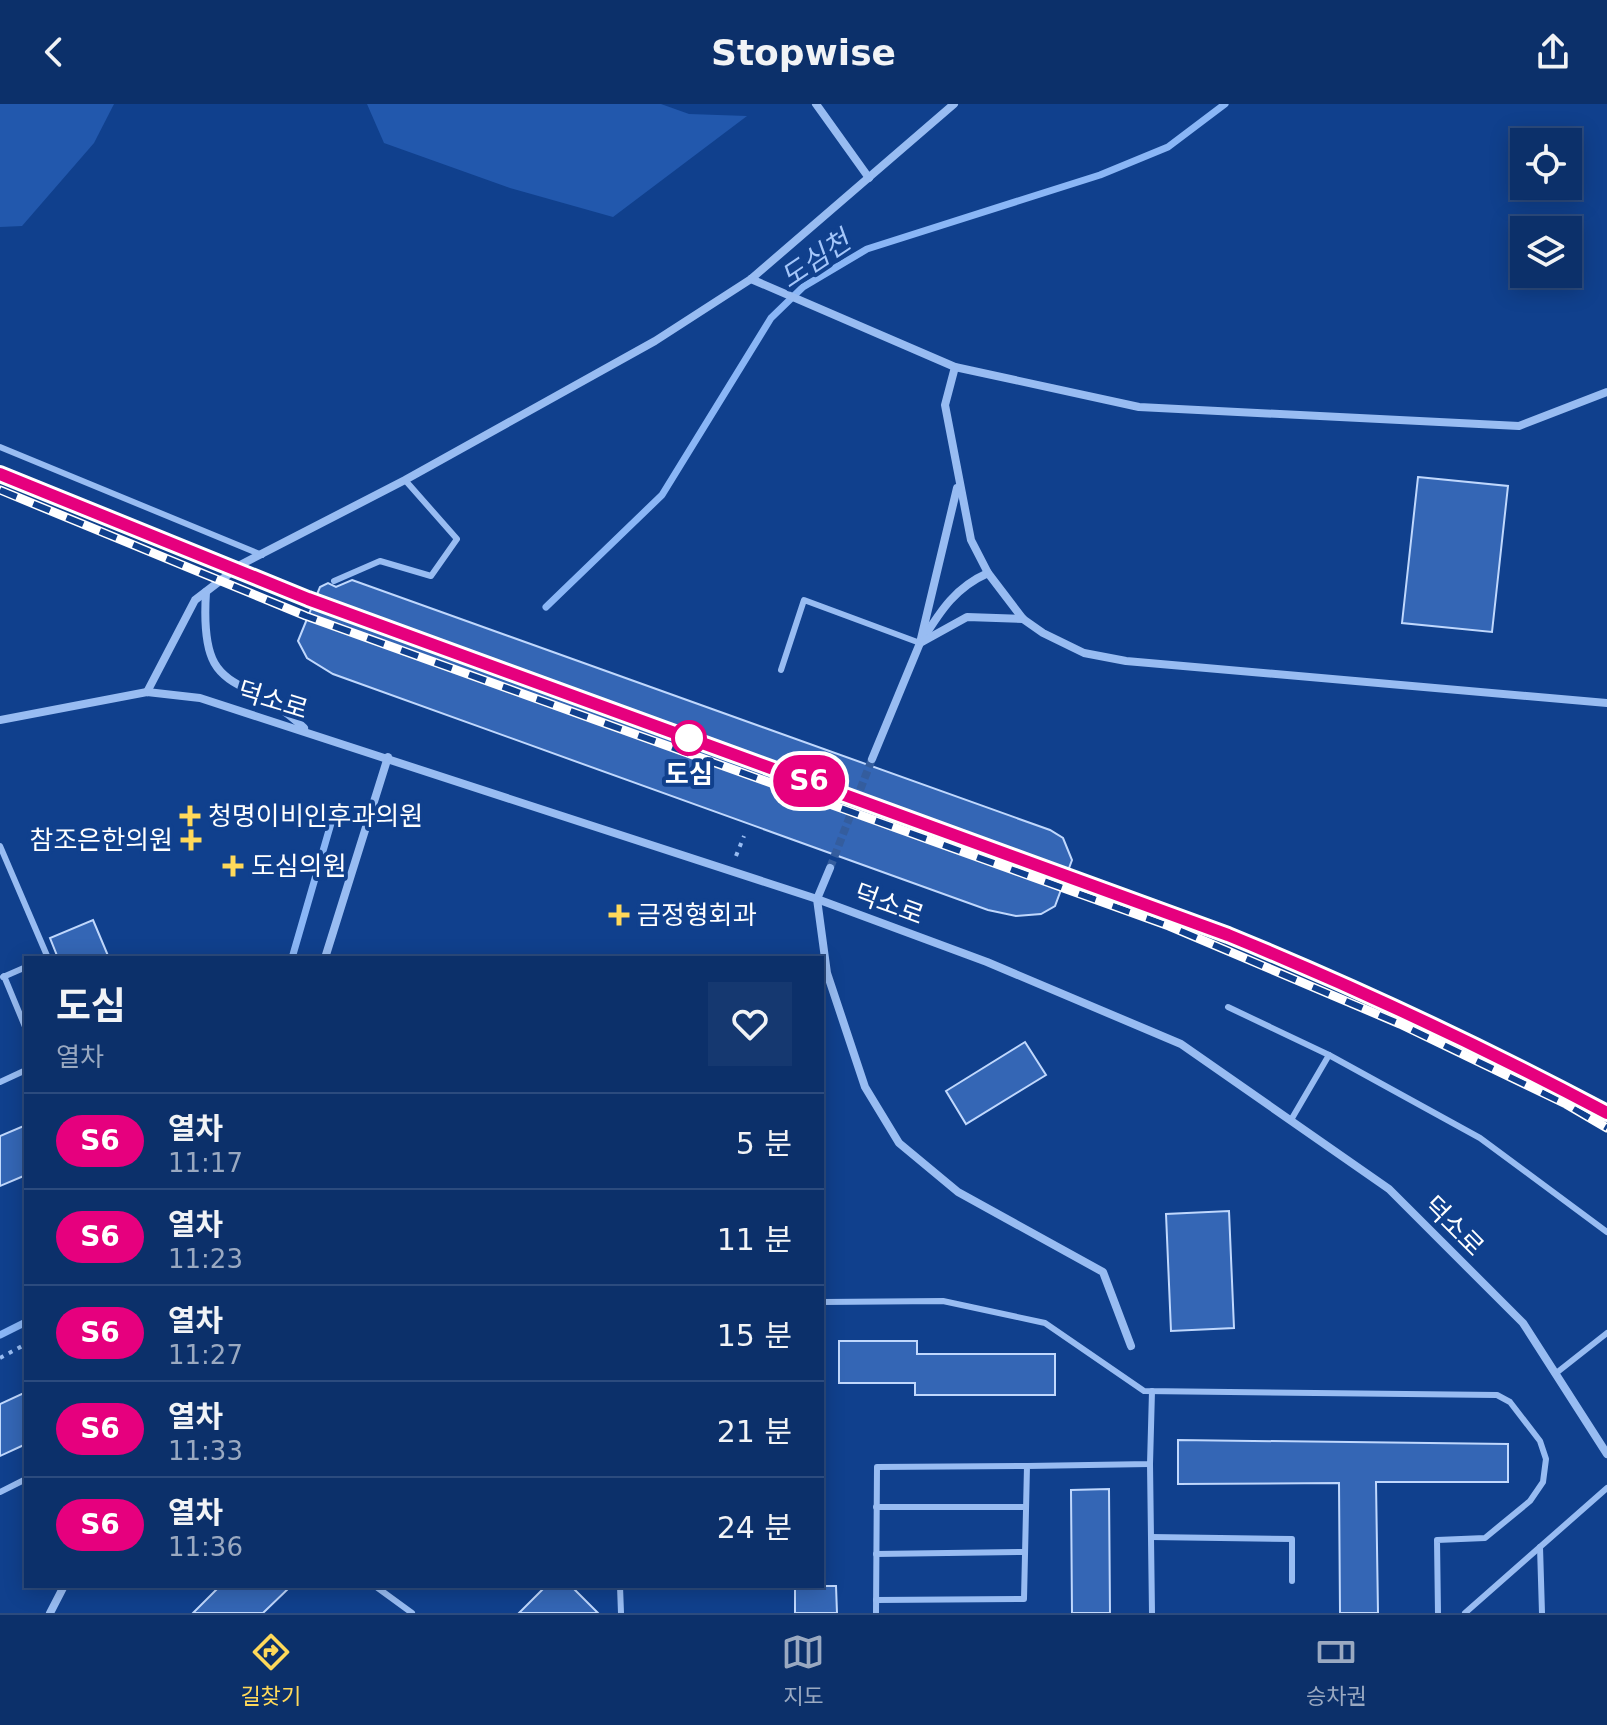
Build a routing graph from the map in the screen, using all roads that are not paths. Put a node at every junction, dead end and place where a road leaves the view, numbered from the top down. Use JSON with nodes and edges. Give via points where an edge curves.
{"nodes":[{"id":1,"x":816,"y":104,"type":"edge"},
{"id":2,"x":954,"y":104,"type":"edge"},
{"id":3,"x":869,"y":178,"type":"junction"},
{"id":4,"x":751,"y":279,"type":"junction"},
{"id":5,"x":955,"y":367,"type":"junction"},
{"id":6,"x":1607,"y":392,"type":"edge"},
{"id":7,"x":0,"y":447,"type":"edge"},
{"id":8,"x":405,"y":480,"type":"junction"},
{"id":9,"x":958,"y":484,"type":"junction"},
{"id":10,"x":262,"y":555,"type":"junction"},
{"id":11,"x":988,"y":573,"type":"junction"},
{"id":12,"x":334,"y":581,"type":"dead end"},
{"id":13,"x":206,"y":592,"type":"junction"},
{"id":14,"x":1023,"y":619,"type":"junction"},
{"id":15,"x":920,"y":643,"type":"junction"},
{"id":16,"x":781,"y":670,"type":"dead end"},
{"id":17,"x":147,"y":692,"type":"junction"},
{"id":18,"x":1607,"y":703,"type":"edge"},
{"id":19,"x":1,"y":716,"type":"edge"},
{"id":20,"x":307,"y":731,"type":"junction"},
{"id":21,"x":388,"y":757,"type":"junction"},
{"id":22,"x":872,"y":759,"type":"tunnel mouth"},
{"id":23,"x":0,"y":846,"type":"edge"},
{"id":24,"x":830,"y":868,"type":"tunnel mouth"},
{"id":25,"x":817,"y":899,"type":"junction"},
{"id":26,"x":47,"y":956,"type":"edge"},
{"id":27,"x":326,"y":956,"type":"edge"},
{"id":28,"x":24,"y":968,"type":"edge"},
{"id":29,"x":2,"y":977,"type":"edge"},
{"id":30,"x":1228,"y":1007,"type":"dead end"},
{"id":31,"x":24,"y":1025,"type":"edge"},
{"id":32,"x":1329,"y":1055,"type":"junction"},
{"id":33,"x":24,"y":1071,"type":"edge"},
{"id":34,"x":0,"y":1082,"type":"edge"},
{"id":35,"x":1291,"y":1120,"type":"junction"},
{"id":36,"x":1607,"y":1232,"type":"edge"},
{"id":37,"x":824,"y":1302,"type":"edge"},
{"id":38,"x":1607,"y":1333,"type":"edge"},
{"id":39,"x":1131,"y":1346,"type":"dead end"},
{"id":40,"x":1555,"y":1374,"type":"junction"},
{"id":41,"x":1152,"y":1391,"type":"junction"},
{"id":42,"x":1607,"y":1454,"type":"edge"},
{"id":43,"x":1150,"y":1464,"type":"junction"},
{"id":44,"x":1027,"y":1466,"type":"junction"},
{"id":45,"x":24,"y":1480,"type":"edge"},
{"id":46,"x":1607,"y":1488,"type":"edge"},
{"id":47,"x":0,"y":1492,"type":"edge"},
{"id":48,"x":876,"y":1507,"type":"junction"},
{"id":49,"x":1026,"y":1507,"type":"junction"},
{"id":50,"x":1151,"y":1537,"type":"junction"},
{"id":51,"x":1540,"y":1547,"type":"junction"},
{"id":52,"x":1025,"y":1552,"type":"junction"},
{"id":53,"x":876,"y":1554,"type":"junction"},
{"id":54,"x":1292,"y":1581,"type":"dead end"},
{"id":55,"x":63,"y":1588,"type":"edge"},
{"id":56,"x":378,"y":1588,"type":"edge"},
{"id":57,"x":620,"y":1588,"type":"edge"},
{"id":58,"x":876,"y":1600,"type":"junction"},
{"id":59,"x":50,"y":1613,"type":"edge"},
{"id":60,"x":412,"y":1613,"type":"edge"},
{"id":61,"x":621,"y":1613,"type":"edge"},
{"id":62,"x":876,"y":1613,"type":"edge"},
{"id":63,"x":1152,"y":1613,"type":"edge"},
{"id":64,"x":1438,"y":1613,"type":"edge"},
{"id":65,"x":1465,"y":1613,"type":"edge"},
{"id":66,"x":1542,"y":1613,"type":"edge"}],
"edges":[{"from":1,"to":3,"type":"street"},
{"from":2,"to":3,"type":"street"},
{"from":3,"to":4,"type":"street"},
{"from":4,"to":5,"type":"street"},
{"from":4,"to":8,"type":"street","via":[[655,341]]},
{"from":5,"to":6,"type":"street","via":[[1139,407],[1519,426]]},
{"from":5,"to":9,"type":"street","via":[[945,405]]},
{"from":7,"to":10,"type":"lane"},
{"from":8,"to":10,"type":"street"},
{"from":8,"to":12,"type":"lane","via":[[457,539],[431,576],[380,561]]},
{"from":9,"to":11,"type":"street","via":[[971,540]]},
{"from":9,"to":15,"type":"street"},
{"from":10,"to":13,"type":"street"},
{"from":11,"to":14,"type":"street"},
{"from":11,"to":15,"type":"street","via":[[948,600]]},
{"from":13,"to":17,"type":"street","via":[[195,600]]},
{"from":13,"to":20,"type":"street","via":[[204,630],[210,659],[221,676],[282,707]]},
{"from":14,"to":15,"type":"street","via":[[967,617]]},
{"from":14,"to":18,"type":"street","via":[[1084,653],[1126,661]]},
{"from":15,"to":16,"type":"lane","via":[[804,600]]},
{"from":15,"to":22,"type":"street"},
{"from":17,"to":19,"type":"street","name":"덕소로"},
{"from":17,"to":20,"type":"street","name":"덕소로","via":[[200,698]]},
{"from":20,"to":21,"type":"street","name":"덕소로"},
{"from":21,"to":25,"type":"street","name":"덕소로"},
{"from":21,"to":27,"type":"street"},
{"from":23,"to":26,"type":"lane"},
{"from":24,"to":25,"type":"street"},
{"from":25,"to":35,"type":"street","name":"덕소로","via":[[987,962],[1181,1044]]},
{"from":25,"to":39,"type":"street","via":[[827,973],[860,1073],[899,1143],[958,1192],[1103,1272]]},
{"from":28,"to":29,"type":"lane"},
{"from":29,"to":31,"type":"lane"},
{"from":30,"to":32,"type":"lane"},
{"from":32,"to":35,"type":"lane"},
{"from":32,"to":36,"type":"lane","via":[[1480,1138]]},
{"from":33,"to":34,"type":"lane"},
{"from":35,"to":40,"type":"street","name":"덕소로","via":[[1389,1189],[1523,1323]]},
{"from":37,"to":41,"type":"lane","via":[[943,1301],[1045,1323],[1144,1391]]},
{"from":38,"to":40,"type":"lane"},
{"from":40,"to":42,"type":"street","name":"덕소로"},
{"from":41,"to":43,"type":"lane"},
{"from":41,"to":64,"type":"lane","via":[[1497,1395],[1510,1402],[1540,1441],[1546,1459],[1543,1482],[1530,1501],[1485,1538],[1437,1540]]},
{"from":43,"to":44,"type":"lane"},
{"from":43,"to":50,"type":"lane"},
{"from":44,"to":48,"type":"lane","via":[[877,1467]]},
{"from":44,"to":49,"type":"lane"},
{"from":45,"to":47,"type":"lane"},
{"from":46,"to":51,"type":"lane"},
{"from":48,"to":49,"type":"lane"},
{"from":48,"to":53,"type":"lane"},
{"from":49,"to":52,"type":"lane"},
{"from":50,"to":54,"type":"lane","via":[[1292,1539]]},
{"from":50,"to":63,"type":"lane"},
{"from":51,"to":65,"type":"lane"},
{"from":51,"to":66,"type":"lane"},
{"from":52,"to":53,"type":"lane"},
{"from":52,"to":58,"type":"lane","via":[[1024,1599]]},
{"from":53,"to":58,"type":"lane"},
{"from":55,"to":59,"type":"street"},
{"from":56,"to":60,"type":"lane"},
{"from":57,"to":61,"type":"lane"},
{"from":58,"to":62,"type":"lane"}]}
